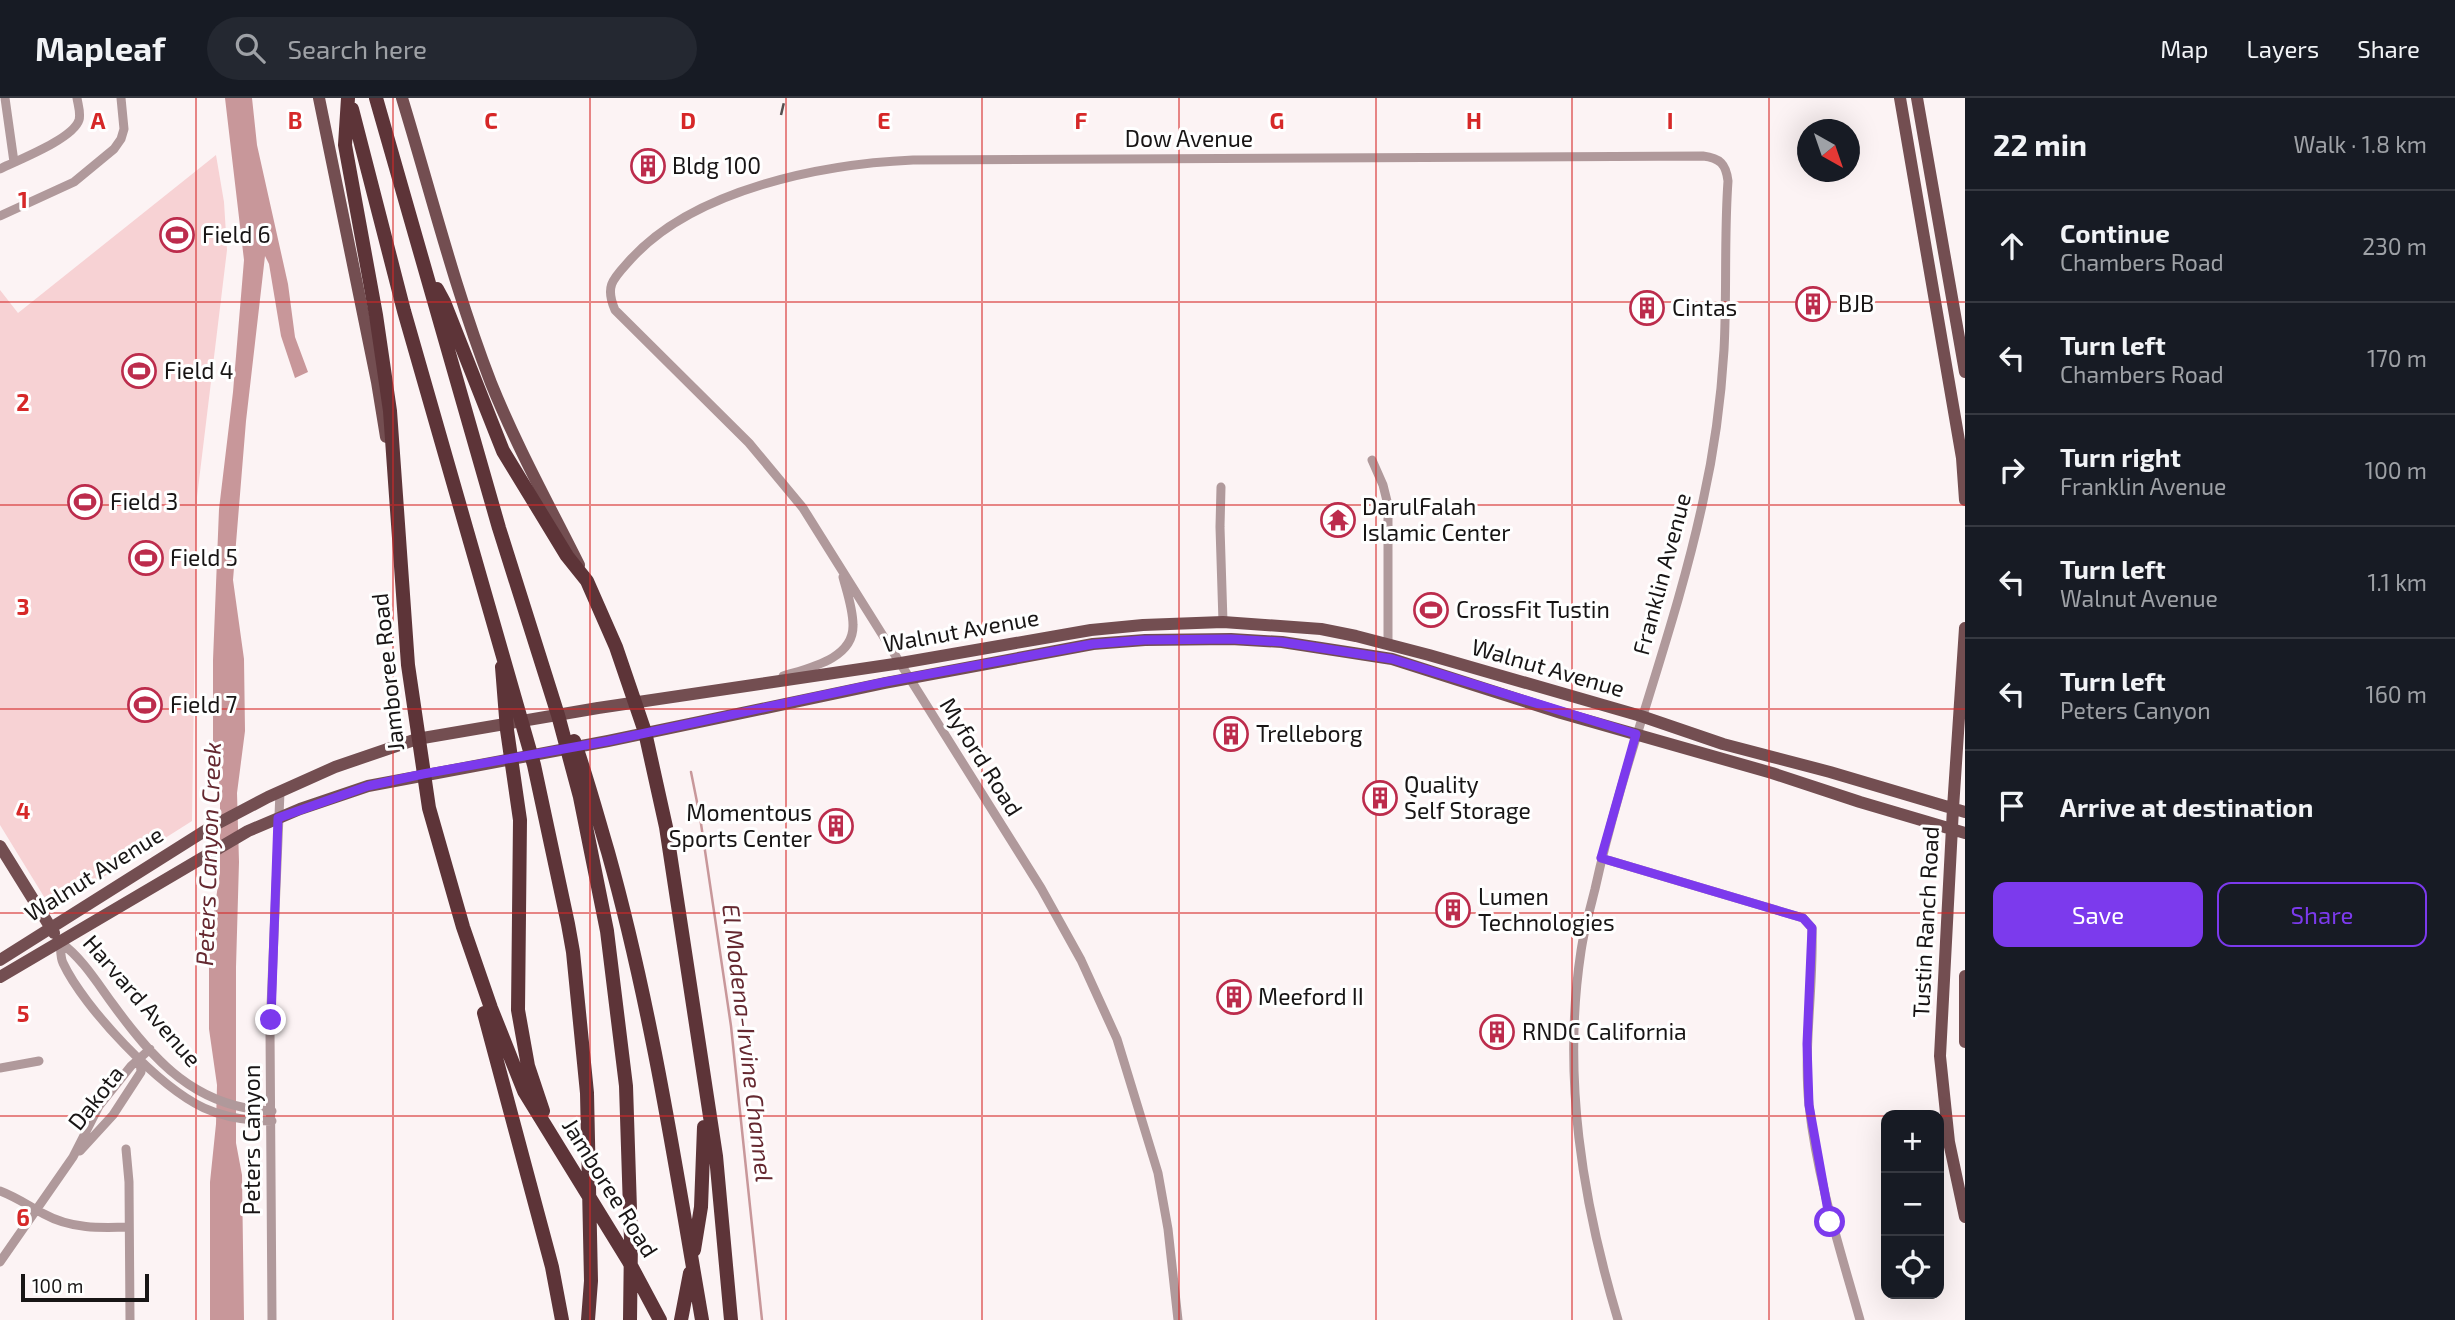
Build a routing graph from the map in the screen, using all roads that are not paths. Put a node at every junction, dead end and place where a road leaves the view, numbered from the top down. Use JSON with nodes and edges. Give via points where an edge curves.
{"nodes":[{"id":1,"x":5,"y":98,"type":"edge"},
{"id":2,"x":77,"y":98,"type":"edge"},
{"id":3,"x":121,"y":98,"type":"edge"},
{"id":4,"x":318,"y":98,"type":"edge"},
{"id":5,"x":349,"y":98,"type":"edge"},
{"id":6,"x":376,"y":98,"type":"edge"},
{"id":7,"x":402,"y":98,"type":"edge"},
{"id":8,"x":1900,"y":98,"type":"edge"},
{"id":9,"x":1917,"y":98,"type":"edge"},
{"id":10,"x":14,"y":162,"type":"junction"},
{"id":11,"x":1722,"y":162,"type":"joint"},
{"id":12,"x":0,"y":169,"type":"edge"},
{"id":13,"x":0,"y":216,"type":"edge"},
{"id":14,"x":426,"y":269,"type":"junction"},
{"id":15,"x":610,"y":289,"type":"joint"},
{"id":16,"x":1965,"y":372,"type":"edge"},
{"id":17,"x":1372,"y":460,"type":"dead end"},
{"id":18,"x":1222,"y":487,"type":"dead end"},
{"id":19,"x":394,"y":488,"type":"junction"},
{"id":20,"x":1965,"y":500,"type":"edge"},
{"id":21,"x":841,"y":568,"type":"junction"},
{"id":22,"x":587,"y":581,"type":"junction"},
{"id":23,"x":1223,"y":622,"type":"junction"},
{"id":24,"x":1965,"y":628,"type":"edge"},
{"id":25,"x":532,"y":632,"type":"junction"},
{"id":26,"x":1388,"y":644,"type":"junction"},
{"id":27,"x":502,"y":648,"type":"junction"},
{"id":28,"x":901,"y":663,"type":"junction"},
{"id":29,"x":911,"y":678,"type":"junction"},
{"id":30,"x":751,"y":686,"type":"junction"},
{"id":31,"x":636,"y":703,"type":"junction"},
{"id":32,"x":1642,"y":716,"type":"junction"},
{"id":33,"x":645,"y":732,"type":"junction"},
{"id":34,"x":1636,"y":734,"type":"junction"},
{"id":35,"x":417,"y":740,"type":"junction"},
{"id":36,"x":1820,"y":769,"type":"junction"},
{"id":37,"x":423,"y":774,"type":"junction"},
{"id":38,"x":1816,"y":787,"type":"junction"},
{"id":39,"x":280,"y":792,"type":"junction"},
{"id":40,"x":1959,"y":810,"type":"edge"},
{"id":41,"x":278,"y":818,"type":"junction"},
{"id":42,"x":1952,"y":828,"type":"junction"},
{"id":43,"x":1965,"y":833,"type":"edge"},
{"id":44,"x":0,"y":846,"type":"edge"},
{"id":45,"x":1601,"y":858,"type":"junction"},
{"id":46,"x":50,"y":927,"type":"junction"},
{"id":47,"x":463,"y":927,"type":"junction"},
{"id":48,"x":60,"y":942,"type":"junction"},
{"id":49,"x":0,"y":960,"type":"edge"},
{"id":50,"x":1965,"y":976,"type":"edge"},
{"id":51,"x":0,"y":977,"type":"edge"},
{"id":52,"x":1965,"y":1042,"type":"edge"},
{"id":53,"x":150,"y":1049,"type":"junction"},
{"id":54,"x":39,"y":1060,"type":"dead end"},
{"id":55,"x":140,"y":1060,"type":"junction"},
{"id":56,"x":0,"y":1068,"type":"edge"},
{"id":57,"x":705,"y":1080,"type":"junction"},
{"id":58,"x":97,"y":1111,"type":"junction"},
{"id":59,"x":272,"y":1116,"type":"junction"},
{"id":60,"x":110,"y":1118,"type":"junction"},
{"id":61,"x":549,"y":1133,"type":"junction"},
{"id":62,"x":126,"y":1149,"type":"dead end"},
{"id":63,"x":74,"y":1157,"type":"junction"},
{"id":64,"x":0,"y":1191,"type":"edge"},
{"id":65,"x":36,"y":1210,"type":"junction"},
{"id":66,"x":1965,"y":1217,"type":"edge"},
{"id":67,"x":130,"y":1227,"type":"junction"},
{"id":68,"x":0,"y":1262,"type":"edge"},
{"id":69,"x":130,"y":1320,"type":"edge"},
{"id":70,"x":272,"y":1320,"type":"edge"},
{"id":71,"x":562,"y":1320,"type":"edge"},
{"id":72,"x":588,"y":1320,"type":"edge"},
{"id":73,"x":630,"y":1320,"type":"edge"},
{"id":74,"x":660,"y":1320,"type":"edge"},
{"id":75,"x":681,"y":1320,"type":"edge"},
{"id":76,"x":702,"y":1320,"type":"edge"},
{"id":77,"x":731,"y":1320,"type":"edge"},
{"id":78,"x":1178,"y":1320,"type":"edge"},
{"id":79,"x":1618,"y":1320,"type":"edge"},
{"id":80,"x":1860,"y":1320,"type":"edge"}],
"edges":[{"from":1,"to":10,"type":"street"},
{"from":2,"to":10,"type":"street","via":[[79,118],[74,127],[48,147]]},
{"from":3,"to":13,"type":"street","via":[[124,129],[114,149],[74,183]]},
{"from":4,"to":19,"type":"main road","name":"Jamboree Road","via":[[377,382]]},
{"from":5,"to":19,"type":"highway","via":[[345,145],[388,397]]},
{"from":5,"to":27,"type":"highway","via":[[404,311]]},
{"from":6,"to":14,"type":"highway"},
{"from":7,"to":22,"type":"main road","via":[[491,382]]},
{"from":8,"to":20,"type":"main road","via":[[1962,458]]},
{"from":9,"to":16,"type":"main road"},
{"from":10,"to":12,"type":"street"},
{"from":11,"to":15,"type":"street","name":"Dow Avenue","via":[[1703,156],[856,163],[763,184],[686,218],[635,255],[615,276]]},
{"from":11,"to":32,"type":"street","name":"Franklin Avenue","via":[[1728,181],[1724,348],[1717,417],[1703,503]]},
{"from":14,"to":22,"type":"highway","via":[[444,302],[503,451]]},
{"from":14,"to":25,"type":"highway"},
{"from":15,"to":21,"type":"street","name":"Myford Road","via":[[615,310],[749,443],[790,491]]},
{"from":17,"to":26,"type":"street","via":[[1388,505]]},
{"from":18,"to":23,"type":"street"},
{"from":19,"to":35,"type":"highway","name":"Jamboree Road"},
{"from":21,"to":28,"type":"street","name":"Myford Road"},
{"from":21,"to":30,"type":"street","via":[[853,625],[850,643],[810,668]]},
{"from":22,"to":31,"type":"highway"},
{"from":23,"to":26,"type":"main road","name":"Walnut Avenue","via":[[1321,629]]},
{"from":23,"to":28,"type":"main road","name":"Walnut Avenue","via":[[1091,630]]},
{"from":24,"to":40,"type":"main road","name":"Tustin Ranch Road"},
{"from":25,"to":73,"type":"highway","via":[[580,797],[607,931],[626,1086]]},
{"from":25,"to":76,"type":"highway","via":[[578,752],[622,903],[661,1082]]},
{"from":26,"to":32,"type":"main road","name":"Walnut Avenue"},
{"from":27,"to":61,"type":"highway","via":[[502,683],[521,830],[518,1010],[528,1066]]},
{"from":27,"to":72,"type":"highway","via":[[534,765],[573,952],[587,1093]]},
{"from":28,"to":29,"type":"street","name":"Myford Road"},
{"from":28,"to":30,"type":"main road","name":"Walnut Avenue"},
{"from":29,"to":33,"type":"main road","name":"Walnut Avenue"},
{"from":29,"to":34,"type":"main road","name":"Walnut Avenue","via":[[1093,644],[1157,639],[1282,642],[1392,659]]},
{"from":29,"to":78,"type":"street","name":"Myford Road","via":[[1041,888],[1117,1039],[1158,1173]]},
{"from":30,"to":31,"type":"main road","name":"Walnut Avenue"},
{"from":31,"to":33,"type":"highway"},
{"from":31,"to":35,"type":"main road","name":"Walnut Avenue"},
{"from":32,"to":34,"type":"street","name":"Franklin Avenue"},
{"from":32,"to":36,"type":"main road","name":"Walnut Avenue","via":[[1723,744]]},
{"from":33,"to":37,"type":"main road","name":"Walnut Avenue"},
{"from":33,"to":57,"type":"highway","via":[[666,827]]},
{"from":34,"to":38,"type":"main road","name":"Walnut Avenue"},
{"from":34,"to":45,"type":"street","name":"Franklin Avenue"},
{"from":35,"to":37,"type":"highway","name":"Jamboree Road"},
{"from":35,"to":39,"type":"main road","name":"Walnut Avenue","via":[[335,767]]},
{"from":36,"to":38,"type":"main road"},
{"from":36,"to":40,"type":"main road","name":"Walnut Avenue"},
{"from":37,"to":41,"type":"main road","name":"Walnut Avenue","via":[[368,786]]},
{"from":37,"to":47,"type":"highway","name":"Jamboree Road"},
{"from":38,"to":42,"type":"main road","name":"Walnut Avenue"},
{"from":39,"to":41,"type":"street","name":"Peters Canyon"},
{"from":39,"to":46,"type":"main road","name":"Walnut Avenue","via":[[211,827]]},
{"from":40,"to":42,"type":"main road","name":"Tustin Ranch Road"},
{"from":41,"to":48,"type":"main road","name":"Walnut Avenue","via":[[212,851]]},
{"from":41,"to":59,"type":"street","name":"Peters Canyon","via":[[270,1030]]},
{"from":42,"to":43,"type":"main road","name":"Walnut Avenue"},
{"from":42,"to":66,"type":"main road","name":"Tustin Ranch Road","via":[[1940,1056],[1948,1142]]},
{"from":44,"to":46,"type":"main road","name":"Harvard Avenue"},
{"from":45,"to":79,"type":"street","name":"Franklin Avenue","via":[[1580,955],[1574,1093],[1588,1206]]},
{"from":45,"to":80,"type":"street","via":[[1803,918],[1812,928],[1809,1105],[1830,1222]]},
{"from":46,"to":48,"type":"main road","name":"Harvard Avenue"},
{"from":46,"to":49,"type":"main road","name":"Walnut Avenue"},
{"from":47,"to":61,"type":"highway","name":"Jamboree Road","via":[[524,1091]]},
{"from":47,"to":71,"type":"highway"},
{"from":48,"to":51,"type":"main road","name":"Walnut Avenue"},
{"from":48,"to":53,"type":"street","name":"Harvard Avenue","via":[[76,953]]},
{"from":48,"to":55,"type":"street","name":"Harvard Avenue","via":[[61,961],[84,995]]},
{"from":50,"to":52,"type":"main road","name":"Tustin Ranch Road"},
{"from":53,"to":55,"type":"street","name":"Dakota"},
{"from":53,"to":59,"type":"street","name":"Harvard Avenue","via":[[189,1086],[229,1105]]},
{"from":54,"to":56,"type":"street"},
{"from":55,"to":58,"type":"street","name":"Dakota"},
{"from":55,"to":59,"type":"street","name":"Harvard Avenue","via":[[169,1087],[204,1108],[249,1121]]},
{"from":55,"to":60,"type":"street","name":"Dakota","via":[[141,1072]]},
{"from":57,"to":75,"type":"highway","via":[[701,1207]]},
{"from":57,"to":77,"type":"highway"},
{"from":58,"to":60,"type":"street"},
{"from":58,"to":63,"type":"street","name":"Dakota"},
{"from":59,"to":70,"type":"street","name":"Peters Canyon"},
{"from":60,"to":63,"type":"street","name":"Dakota"},
{"from":61,"to":74,"type":"highway","name":"Jamboree Road"},
{"from":62,"to":67,"type":"street"},
{"from":63,"to":65,"type":"street","name":"Dakota"},
{"from":64,"to":65,"type":"street"},
{"from":65,"to":67,"type":"street","via":[[78,1226]]},
{"from":65,"to":68,"type":"street","name":"Dakota"},
{"from":67,"to":69,"type":"street"}]}
